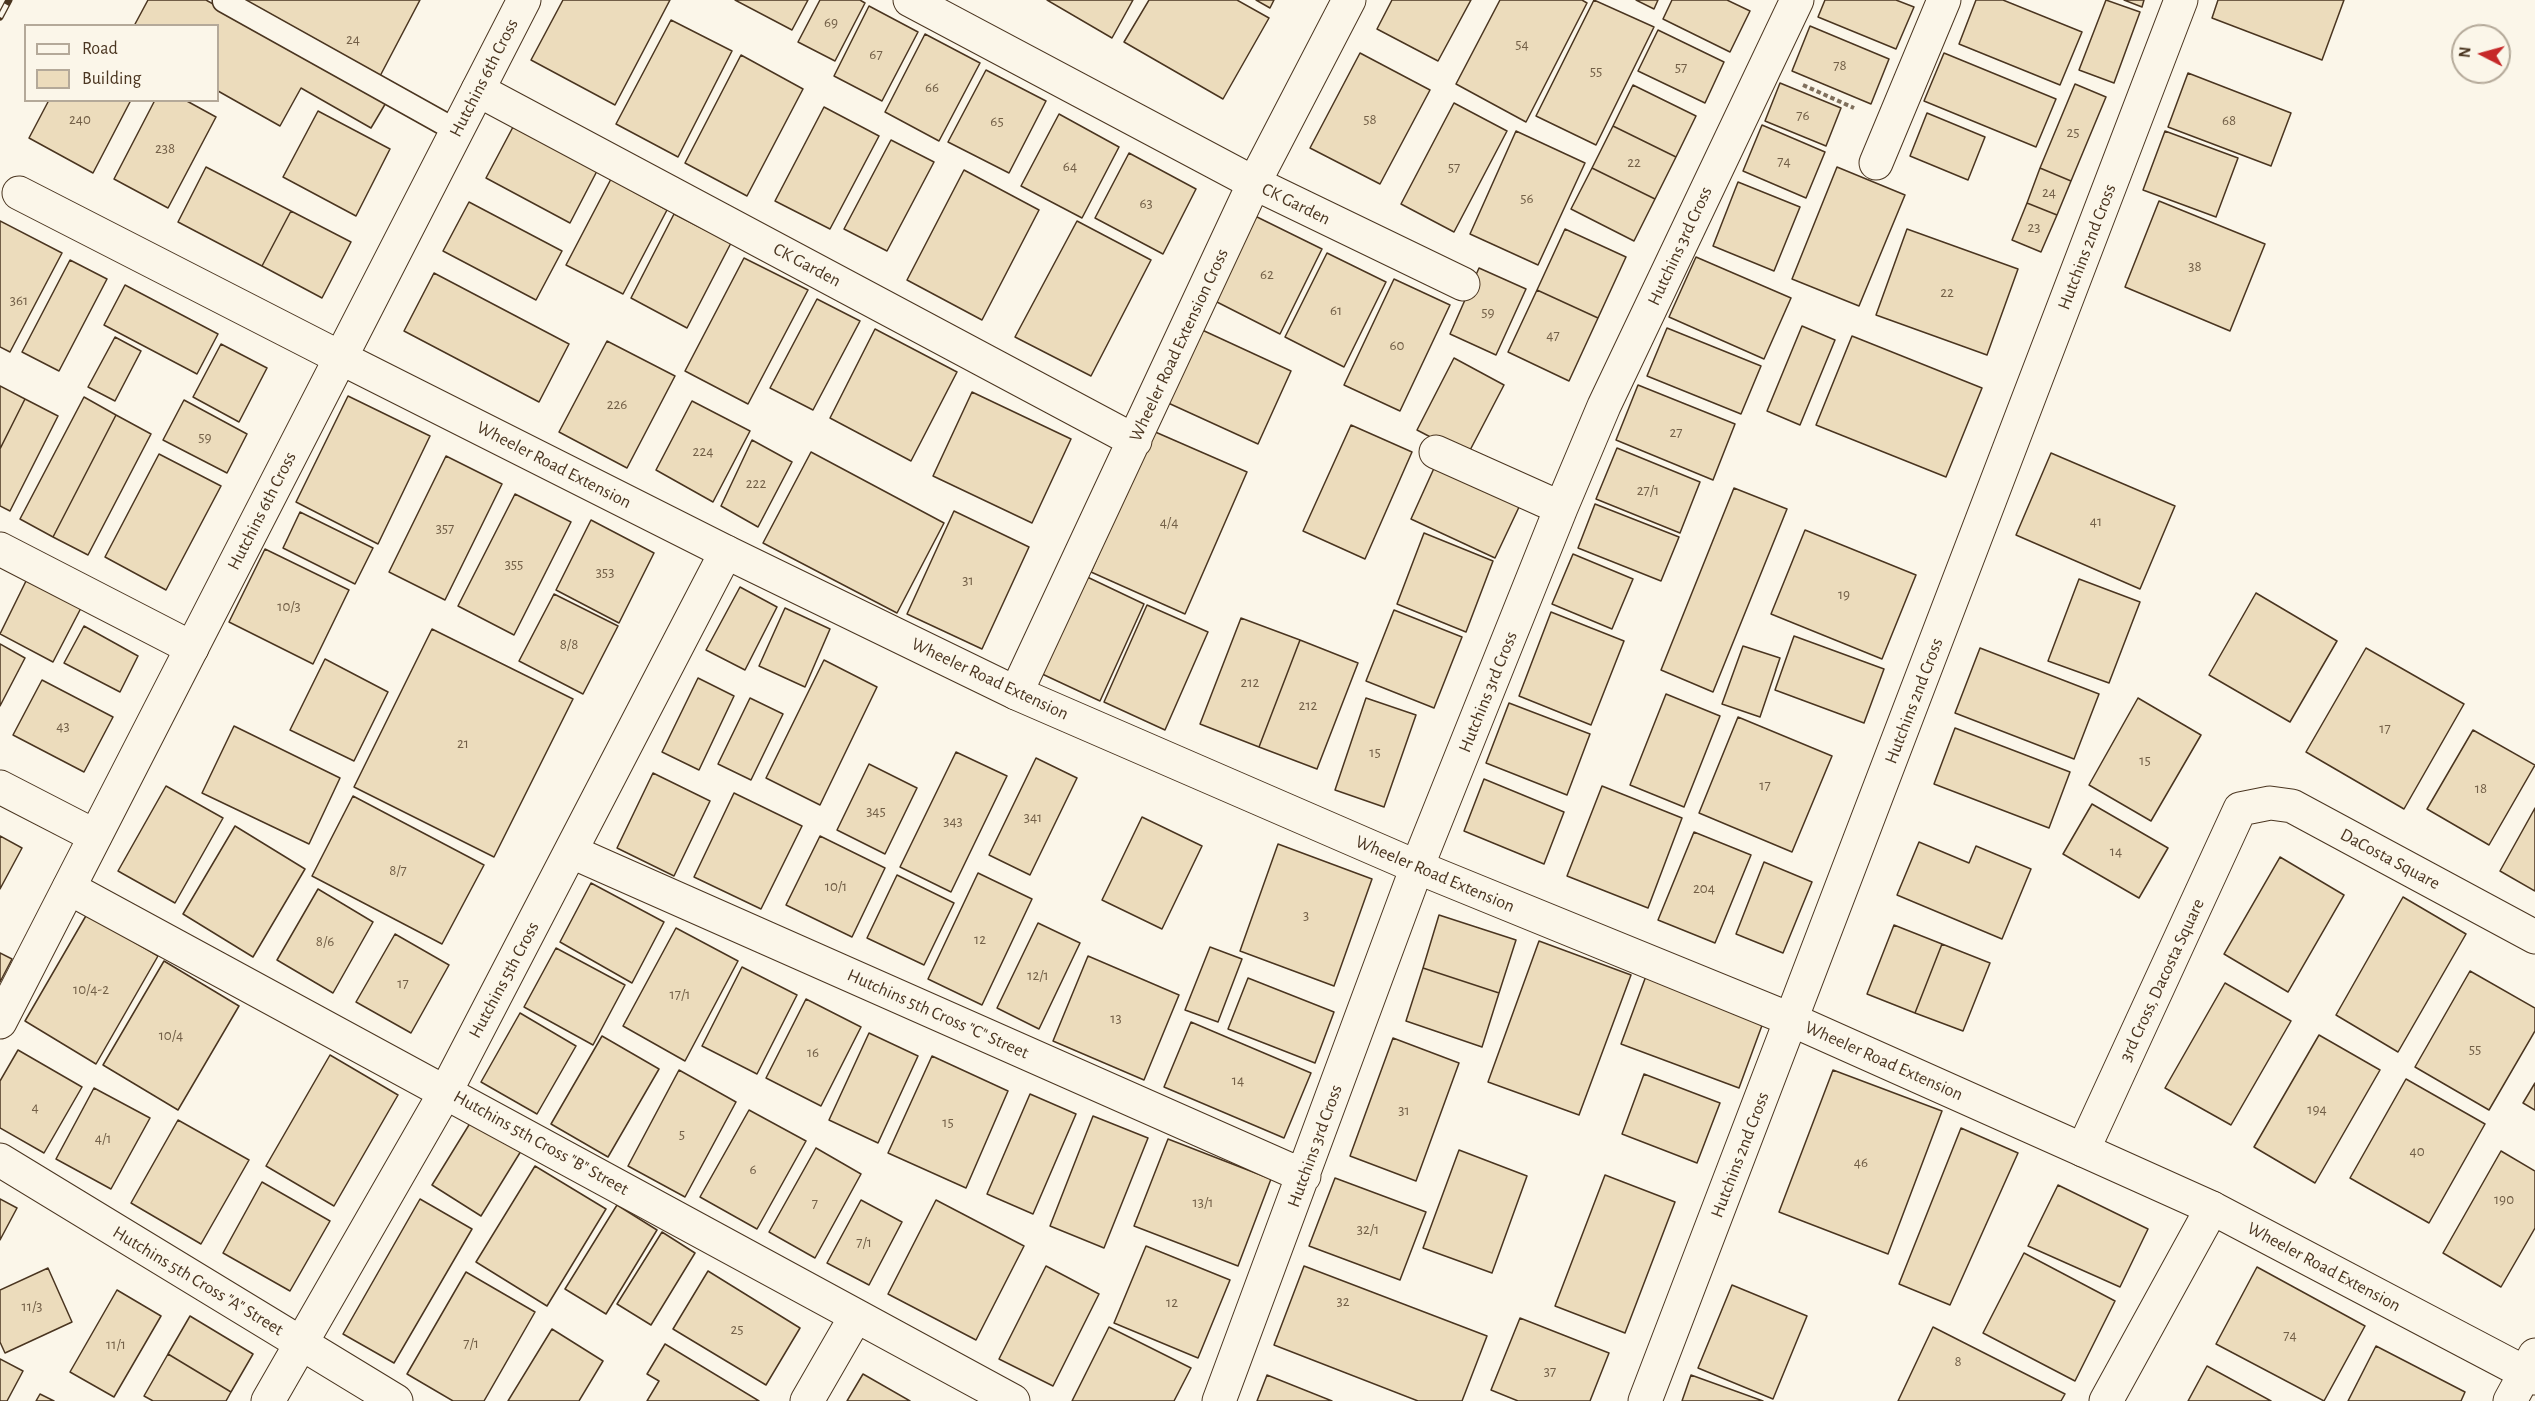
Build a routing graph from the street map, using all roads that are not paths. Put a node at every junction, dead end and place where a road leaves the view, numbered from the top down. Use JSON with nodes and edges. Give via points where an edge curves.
{"nodes":[{"id":1,"x":524,"y":0,"type":"edge"},
{"id":2,"x":1349,"y":0,"type":"edge"},
{"id":3,"x":1797,"y":0,"type":"edge"},
{"id":4,"x":1944,"y":0,"type":"edge"},
{"id":5,"x":2181,"y":0,"type":"edge"},
{"id":6,"x":224,"y":1,"type":"edge"},
{"id":7,"x":924,"y":3,"type":"edge"},
{"id":8,"x":478,"y":90,"type":"junction"},
{"id":9,"x":457,"y":131,"type":"junction"},
{"id":10,"x":1876,"y":163,"type":"dead end"},
{"id":11,"x":1254,"y":183,"type":"junction"},
{"id":12,"x":19,"y":193,"type":"dead end"},
{"id":13,"x":1463,"y":284,"type":"dead end"},
{"id":14,"x":341,"y":358,"type":"junction"},
{"id":15,"x":1135,"y":441,"type":"junction"},
{"id":16,"x":1436,"y":452,"type":"dead end"},
{"id":17,"x":1561,"y":508,"type":"junction"},
{"id":18,"x":0,"y":549,"type":"edge"},
{"id":19,"x":726,"y":552,"type":"junction"},
{"id":20,"x":192,"y":648,"type":"junction"},
{"id":21,"x":1016,"y":693,"type":"junction"},
{"id":22,"x":0,"y":787,"type":"edge"},
{"id":23,"x":2240,"y":809,"type":"joint"},
{"id":24,"x":96,"y":836,"type":"junction"},
{"id":25,"x":572,"y":852,"type":"junction"},
{"id":26,"x":1417,"y":867,"type":"junction"},
{"id":27,"x":69,"y":888,"type":"junction"},
{"id":28,"x":2535,"y":937,"type":"edge"},
{"id":29,"x":1792,"y":1020,"type":"junction"},
{"id":30,"x":0,"y":1022,"type":"edge"},
{"id":31,"x":446,"y":1091,"type":"junction"},
{"id":32,"x":2083,"y":1150,"type":"junction"},
{"id":33,"x":0,"y":1160,"type":"edge"},
{"id":34,"x":1304,"y":1176,"type":"junction"},
{"id":35,"x":2212,"y":1208,"type":"junction"},
{"id":36,"x":856,"y":1316,"type":"junction"},
{"id":37,"x":299,"y":1343,"type":"junction"},
{"id":38,"x":2532,"y":1369,"type":"edge"},
{"id":39,"x":267,"y":1401,"type":"edge"},
{"id":40,"x":396,"y":1401,"type":"edge"},
{"id":41,"x":807,"y":1401,"type":"edge"},
{"id":42,"x":1013,"y":1401,"type":"edge"},
{"id":43,"x":1219,"y":1401,"type":"edge"},
{"id":44,"x":1645,"y":1401,"type":"edge"},
{"id":45,"x":2106,"y":1401,"type":"edge"},
{"id":46,"x":2510,"y":1401,"type":"edge"}],
"edges":[{"from":1,"to":8,"type":"street","name":"Hutchins 6th Cross"},
{"from":2,"to":11,"type":"street","name":"Wheeler Road Extension Cross"},
{"from":3,"to":17,"type":"street","name":"Hutchins 3rd Cross","via":[[1604,406]]},
{"from":4,"to":10,"type":"street"},
{"from":5,"to":29,"type":"street","name":"Hutchins 2nd Cross"},
{"from":6,"to":9,"type":"lane"},
{"from":7,"to":11,"type":"street","name":"CK Garden"},
{"from":8,"to":9,"type":"street","name":"Hutchins 6th Cross"},
{"from":8,"to":15,"type":"street","name":"CK Garden"},
{"from":9,"to":14,"type":"street","name":"Hutchins 6th Cross"},
{"from":11,"to":13,"type":"street","name":"CK Garden"},
{"from":11,"to":15,"type":"street","name":"Wheeler Road Extension Cross"},
{"from":12,"to":14,"type":"street","name":"Wheeler Road Extension"},
{"from":14,"to":19,"type":"street","name":"Wheeler Road Extension"},
{"from":14,"to":20,"type":"street","name":"Hutchins 6th Cross"},
{"from":15,"to":21,"type":"street","name":"Wheeler Road Extension Cross"},
{"from":16,"to":17,"type":"street"},
{"from":17,"to":26,"type":"street","name":"Hutchins 3rd Cross"},
{"from":18,"to":20,"type":"street"},
{"from":19,"to":21,"type":"street","name":"Wheeler Road Extension"},
{"from":19,"to":25,"type":"street","name":"Hutchins 5th Cross"},
{"from":20,"to":24,"type":"street","name":"Hutchins 6th Cross"},
{"from":21,"to":26,"type":"street","name":"Wheeler Road Extension"},
{"from":22,"to":24,"type":"street"},
{"from":23,"to":28,"type":"street","name":"DaCosta Square","via":[[2270,803],[2292,807]]},
{"from":23,"to":32,"type":"street","name":"3rd Cross, Dacosta Square"},
{"from":24,"to":27,"type":"street","name":"Hutchins 6th Cross"},
{"from":25,"to":31,"type":"street","name":"Hutchins 5th Cross"},
{"from":25,"to":34,"type":"street","name":"Hutchins 5th Cross \"C\" Street"},
{"from":26,"to":29,"type":"street","name":"Wheeler Road Extension"},
{"from":26,"to":34,"type":"street","name":"Hutchins 3rd Cross"},
{"from":27,"to":30,"type":"street","name":"Hutchins 6th Cross"},
{"from":27,"to":31,"type":"street","name":"Hutchins 5th Cross \"B\" Street"},
{"from":29,"to":32,"type":"street","name":"Wheeler Road Extension"},
{"from":29,"to":44,"type":"street","name":"Hutchins 2nd Cross"},
{"from":31,"to":36,"type":"street","name":"Hutchins 5th Cross \"B\" Street"},
{"from":31,"to":37,"type":"street","name":"Hutchins 5th Cross"},
{"from":32,"to":35,"type":"street","name":"Wheeler Road Extension"},
{"from":33,"to":37,"type":"street","name":"Hutchins 5th Cross \"A\" Street"},
{"from":34,"to":43,"type":"street","name":"Hutchins 3rd Cross"},
{"from":35,"to":38,"type":"street","name":"Wheeler Road Extension"},
{"from":35,"to":45,"type":"street"},
{"from":36,"to":41,"type":"street"},
{"from":36,"to":42,"type":"street","name":"Hutchins 5th Cross \"B\" Street"},
{"from":37,"to":39,"type":"street","name":"Hutchins 5th Cross"},
{"from":37,"to":40,"type":"street","name":"Hutchins 5th Cross \"A\" Street"},
{"from":38,"to":46,"type":"street"}]}
